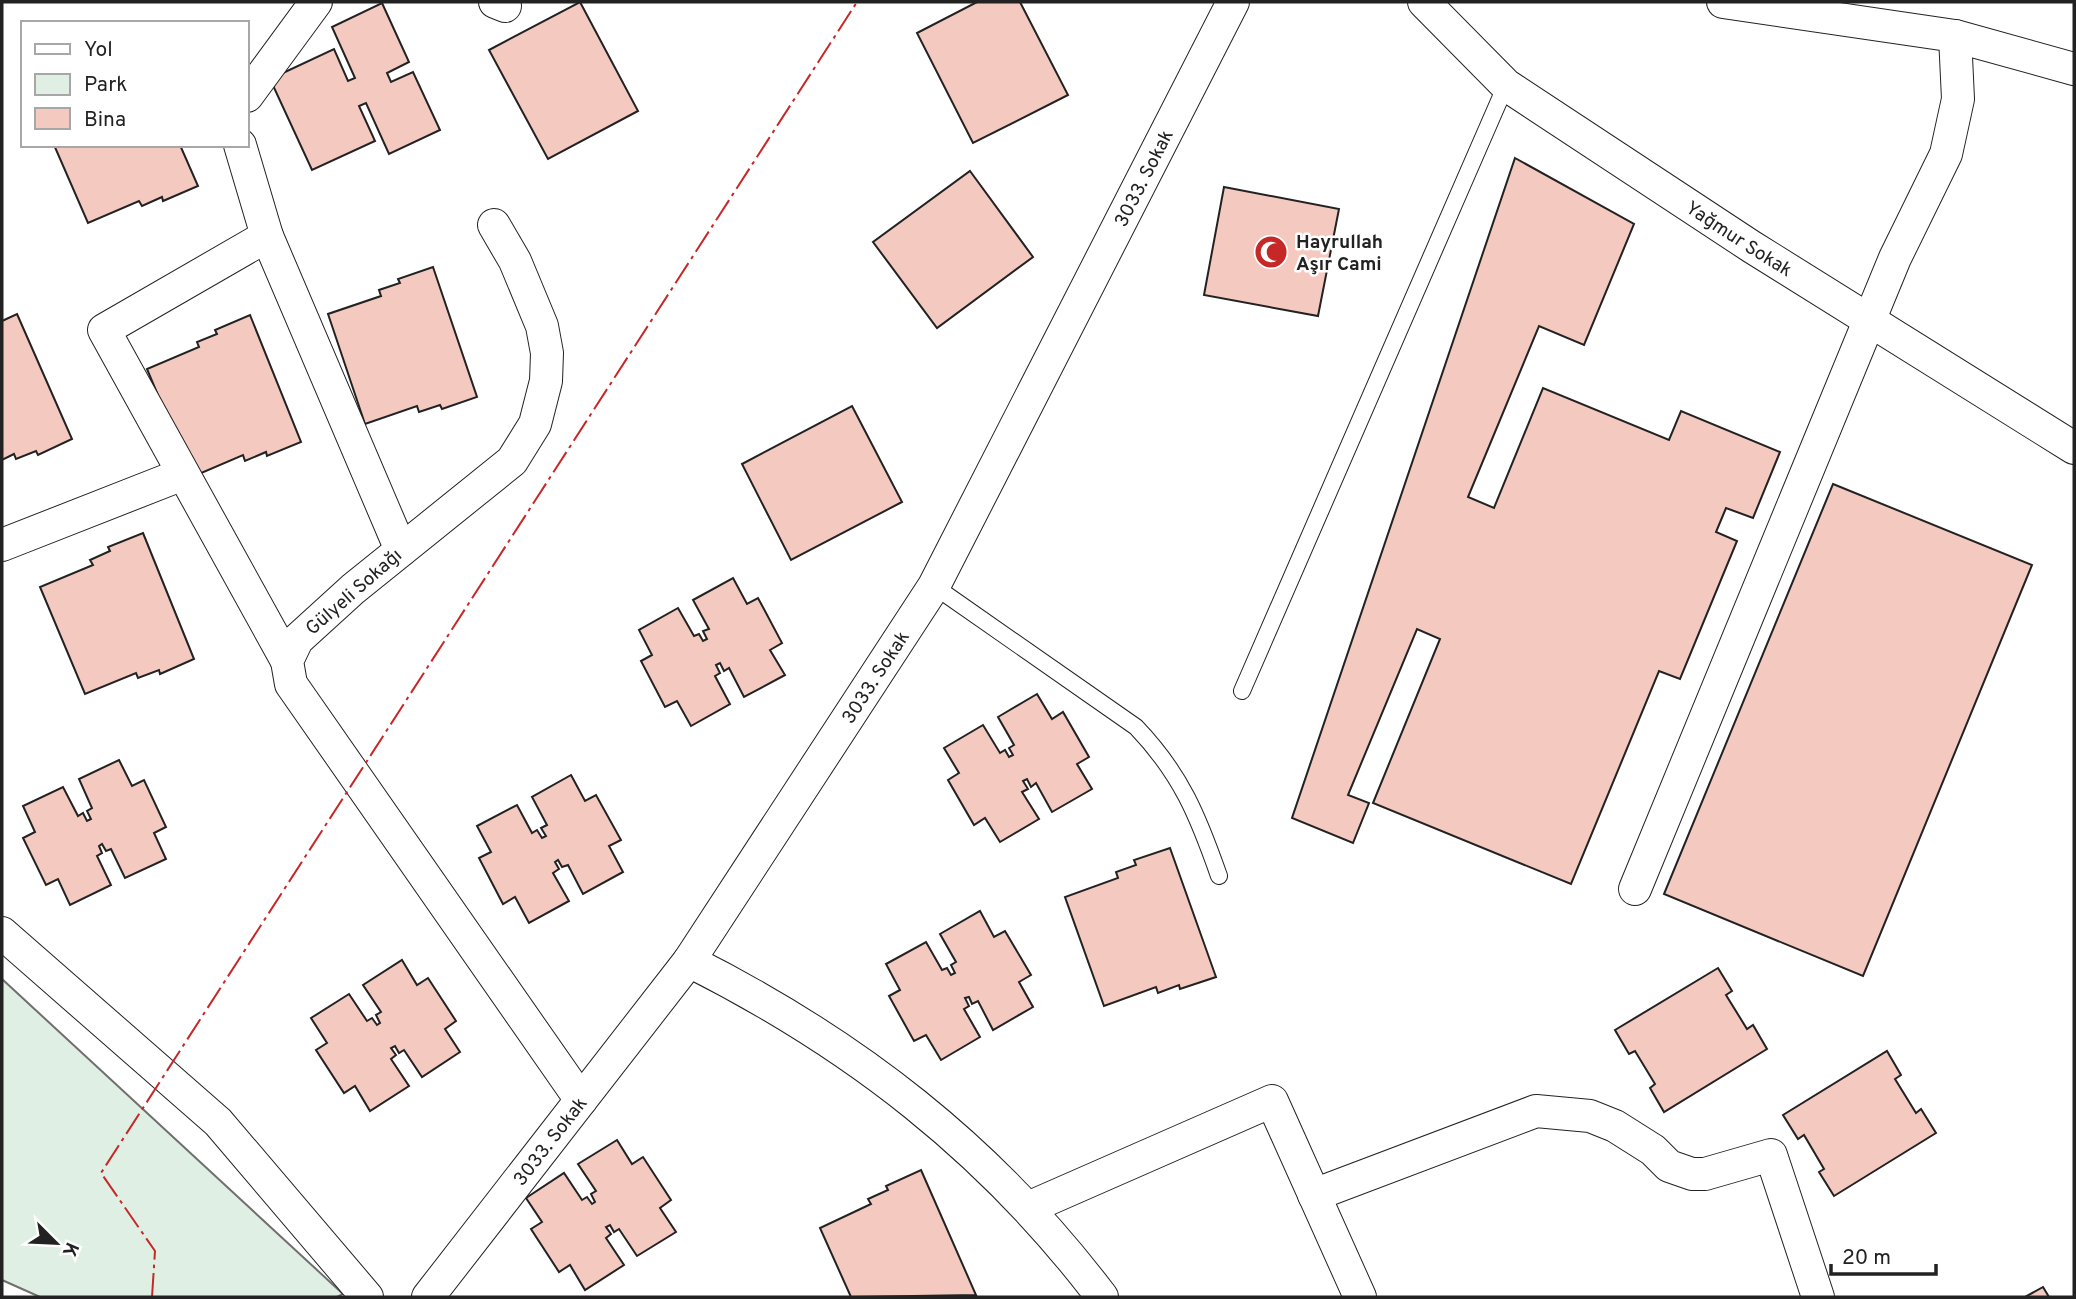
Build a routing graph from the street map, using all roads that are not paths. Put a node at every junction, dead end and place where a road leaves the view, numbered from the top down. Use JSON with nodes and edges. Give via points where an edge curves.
{"nodes":[{"id":1,"x":316,"y":2,"type":"edge"},
{"id":2,"x":1233,"y":2,"type":"edge"},
{"id":3,"x":1424,"y":2,"type":"edge"},
{"id":4,"x":1723,"y":2,"type":"edge"},
{"id":5,"x":1955,"y":36,"type":"junction"},
{"id":6,"x":2074,"y":69,"type":"edge"},
{"id":7,"x":1506,"y":85,"type":"junction"},
{"id":8,"x":248,"y":95,"type":"edge"},
{"id":9,"x":241,"y":147,"type":"edge"},
{"id":10,"x":494,"y":225,"type":"dead end"},
{"id":11,"x":267,"y":236,"type":"junction"},
{"id":12,"x":1870,"y":320,"type":"junction"},
{"id":13,"x":2074,"y":448,"type":"edge"},
{"id":14,"x":183,"y":474,"type":"junction"},
{"id":15,"x":2,"y":545,"type":"edge"},
{"id":16,"x":401,"y":550,"type":"junction"},
{"id":17,"x":934,"y":586,"type":"junction"},
{"id":18,"x":287,"y":661,"type":"junction"},
{"id":19,"x":1242,"y":691,"type":"dead end"},
{"id":20,"x":1219,"y":876,"type":"dead end"},
{"id":21,"x":1635,"y":889,"type":"dead end"},
{"id":22,"x":2,"y":933,"type":"edge"},
{"id":23,"x":689,"y":961,"type":"junction"},
{"id":24,"x":582,"y":1100,"type":"junction"},
{"id":25,"x":1314,"y":1195,"type":"junction"},
{"id":26,"x":1028,"y":1208,"type":"junction"},
{"id":27,"x":367,"y":1297,"type":"edge"},
{"id":28,"x":428,"y":1297,"type":"edge"},
{"id":29,"x":1102,"y":1297,"type":"edge"},
{"id":30,"x":1360,"y":1297,"type":"edge"},
{"id":31,"x":1818,"y":1297,"type":"edge"}],
"edges":[{"from":1,"to":8,"type":"street"},
{"from":2,"to":17,"type":"street","name":"3033. Sokak"},
{"from":3,"to":7,"type":"street","name":"Yağmur Sokak"},
{"from":4,"to":5,"type":"street"},
{"from":5,"to":6,"type":"street"},
{"from":5,"to":12,"type":"street","via":[[1958,99],[1950,142]]},
{"from":7,"to":12,"type":"street","name":"Yağmur Sokak"},
{"from":7,"to":19,"type":"lane"},
{"from":9,"to":11,"type":"street"},
{"from":10,"to":16,"type":"street","name":"Gülyeli Sokağı","via":[[515,261],[542,326],[547,353],[542,403],[512,461]]},
{"from":11,"to":14,"type":"street","via":[[104,330]]},
{"from":11,"to":16,"type":"street"},
{"from":12,"to":13,"type":"street","name":"Yağmur Sokak"},
{"from":12,"to":21,"type":"street"},
{"from":14,"to":15,"type":"street"},
{"from":14,"to":18,"type":"street"},
{"from":16,"to":18,"type":"street","name":"Gülyeli Sokağı","via":[[297,640]]},
{"from":17,"to":20,"type":"lane","via":[[1136,727],[1160,752],[1186,792]]},
{"from":17,"to":23,"type":"street","name":"3033. Sokak"},
{"from":18,"to":24,"type":"street","via":[[291,684]]},
{"from":22,"to":27,"type":"street","via":[[218,1122]]},
{"from":23,"to":24,"type":"street","name":"3033. Sokak"},
{"from":23,"to":26,"type":"street","via":[[752,992],[871,1068],[935,1119]]},
{"from":24,"to":28,"type":"street","name":"3033. Sokak"},
{"from":25,"to":26,"type":"street","via":[[1272,1101]]},
{"from":25,"to":30,"type":"street"},
{"from":25,"to":31,"type":"street","via":[[1536,1111],[1590,1116],[1635,1137],[1680,1172],[1705,1174],[1771,1155]]},
{"from":26,"to":29,"type":"street"}]}
